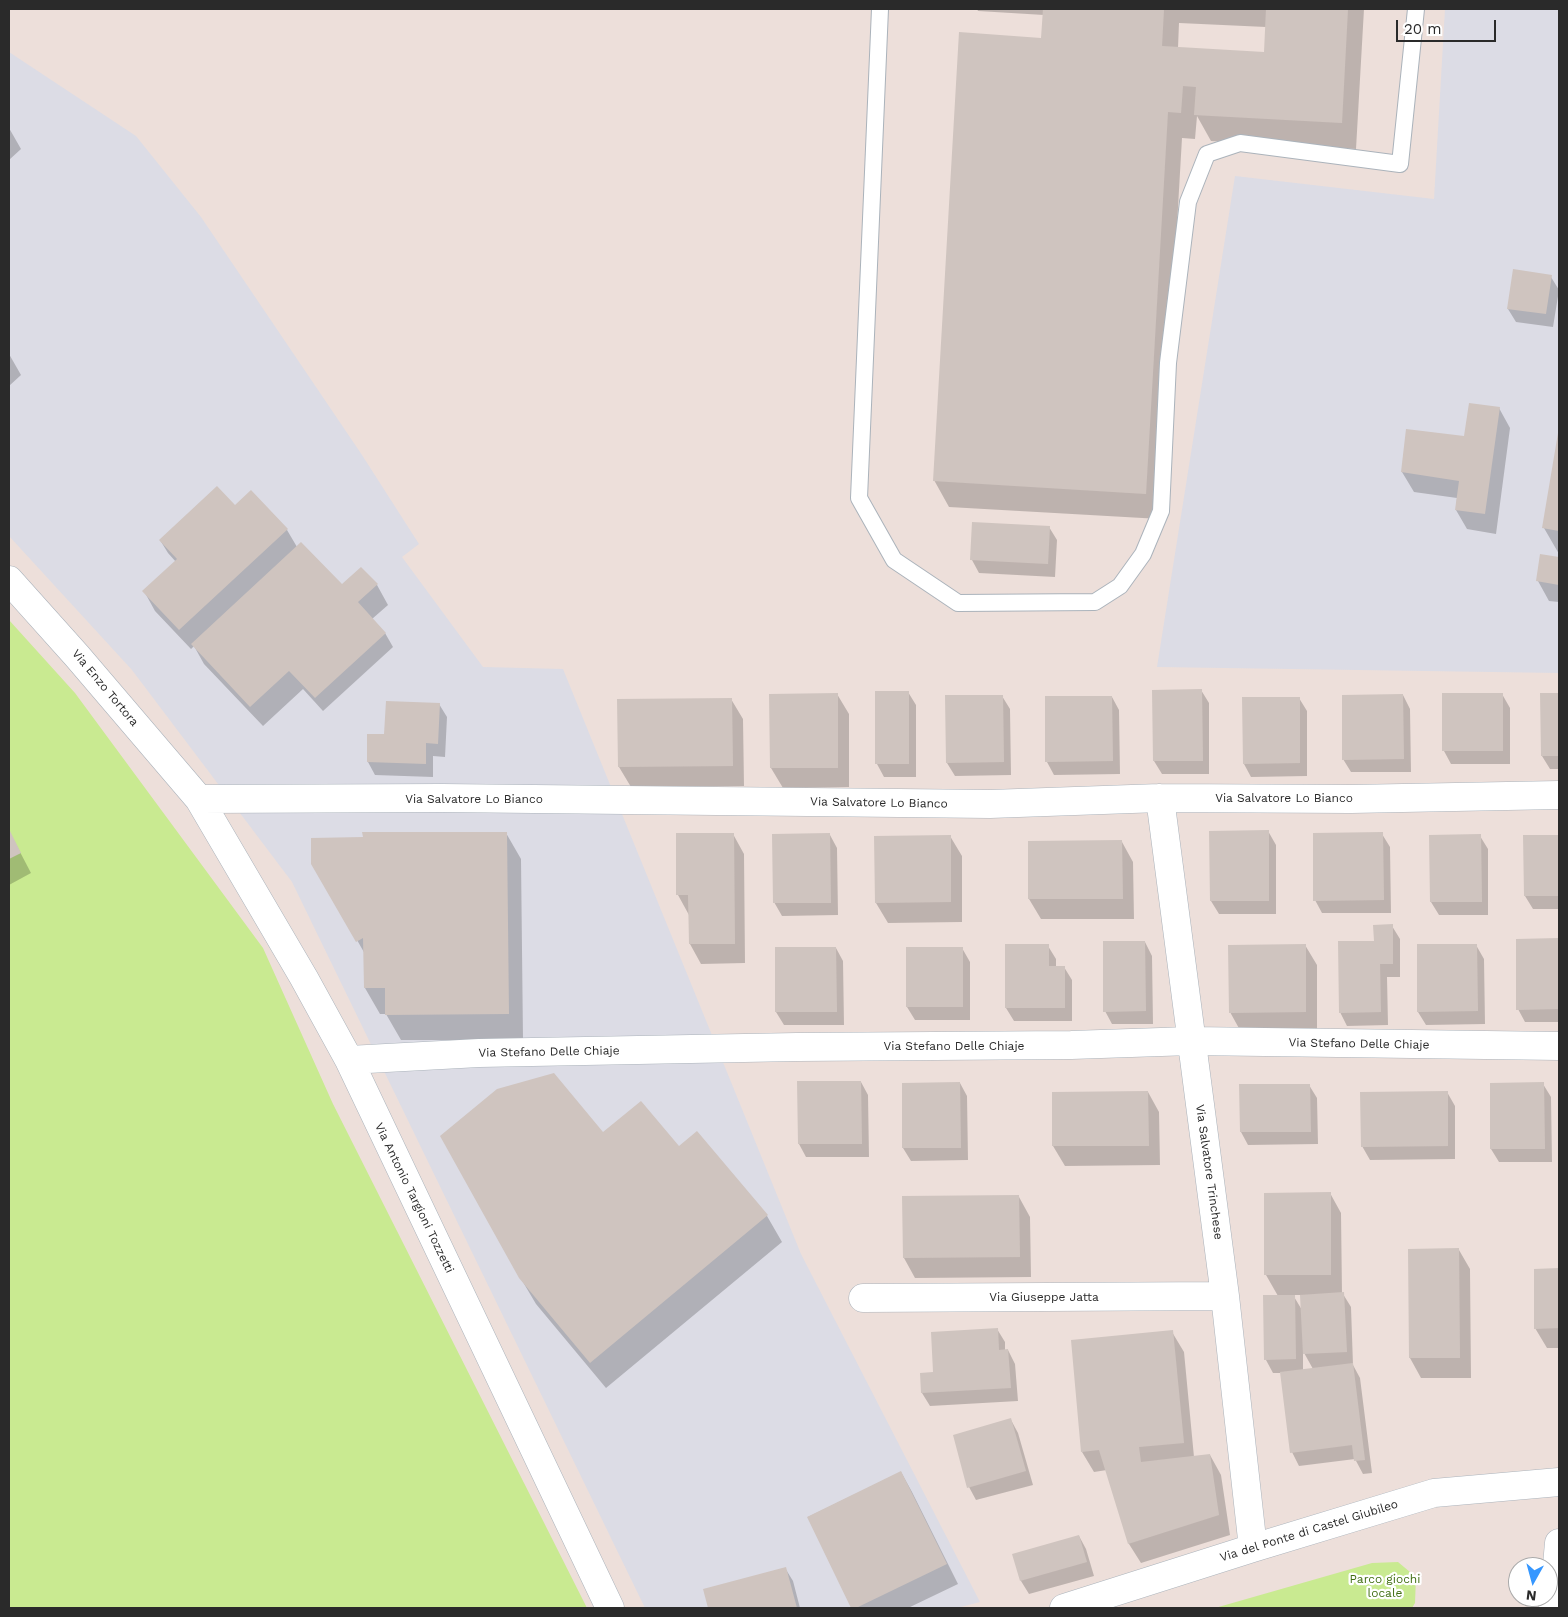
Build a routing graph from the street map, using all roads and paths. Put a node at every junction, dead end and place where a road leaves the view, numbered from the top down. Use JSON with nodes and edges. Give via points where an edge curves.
{"nodes":[{"id":1,"x":880,"y":9,"type":"edge"},
{"id":2,"x":1416,"y":9,"type":"edge"},
{"id":3,"x":9,"y":580,"type":"edge"},
{"id":4,"x":1559,"y":795,"type":"edge"},
{"id":5,"x":1160,"y":798,"type":"junction"},
{"id":6,"x":198,"y":799,"type":"junction"},
{"id":7,"x":1191,"y":1041,"type":"junction"},
{"id":8,"x":1559,"y":1046,"type":"edge"},
{"id":9,"x":349,"y":1060,"type":"junction"},
{"id":10,"x":1225,"y":1296,"type":"junction"},
{"id":11,"x":863,"y":1298,"type":"dead end"},
{"id":12,"x":1559,"y":1482,"type":"edge"},
{"id":13,"x":1559,"y":1543,"type":"edge"},
{"id":14,"x":1253,"y":1548,"type":"junction"},
{"id":15,"x":610,"y":1608,"type":"edge"},
{"id":16,"x":1064,"y":1608,"type":"edge"},
{"id":17,"x":1553,"y":1608,"type":"edge"}],
"edges":[{"from":1,"to":2,"type":"lane","via":[[859,498],[894,560],[958,603],[1095,602],[1120,586],[1143,554],[1161,511],[1168,363],[1188,202],[1208,154],[1240,143],[1400,164]]},
{"from":3,"to":6,"type":"street","name":"Via Enzo Tortora","via":[[78,656]]},
{"from":4,"to":5,"type":"street","name":"Via Salvatore Lo Bianco"},
{"from":5,"to":6,"type":"street","name":"Via Salvatore Lo Bianco","via":[[990,804],[442,798]]},
{"from":5,"to":7,"type":"street","name":"Via Salvatore Trinchese"},
{"from":6,"to":9,"type":"street","name":"Via Antonio Targioni Tozzetti"},
{"from":7,"to":8,"type":"street","name":"Via Stefano Delle Chiaje"},
{"from":7,"to":9,"type":"street","name":"Via Stefano Delle Chiaje","via":[[489,1053]]},
{"from":7,"to":10,"type":"street","name":"Via Salvatore Trinchese"},
{"from":9,"to":15,"type":"street","name":"Via Antonio Targioni Tozzetti"},
{"from":10,"to":11,"type":"street","name":"Via Giuseppe Jatta"},
{"from":10,"to":14,"type":"street","name":"Via Salvatore Trinchese"},
{"from":12,"to":14,"type":"street","name":"Via del Ponte di Castel Giubileo","via":[[1434,1493]]},
{"from":13,"to":17,"type":"street"},
{"from":14,"to":16,"type":"street","name":"Via del Ponte di Castel Giubileo"}]}
